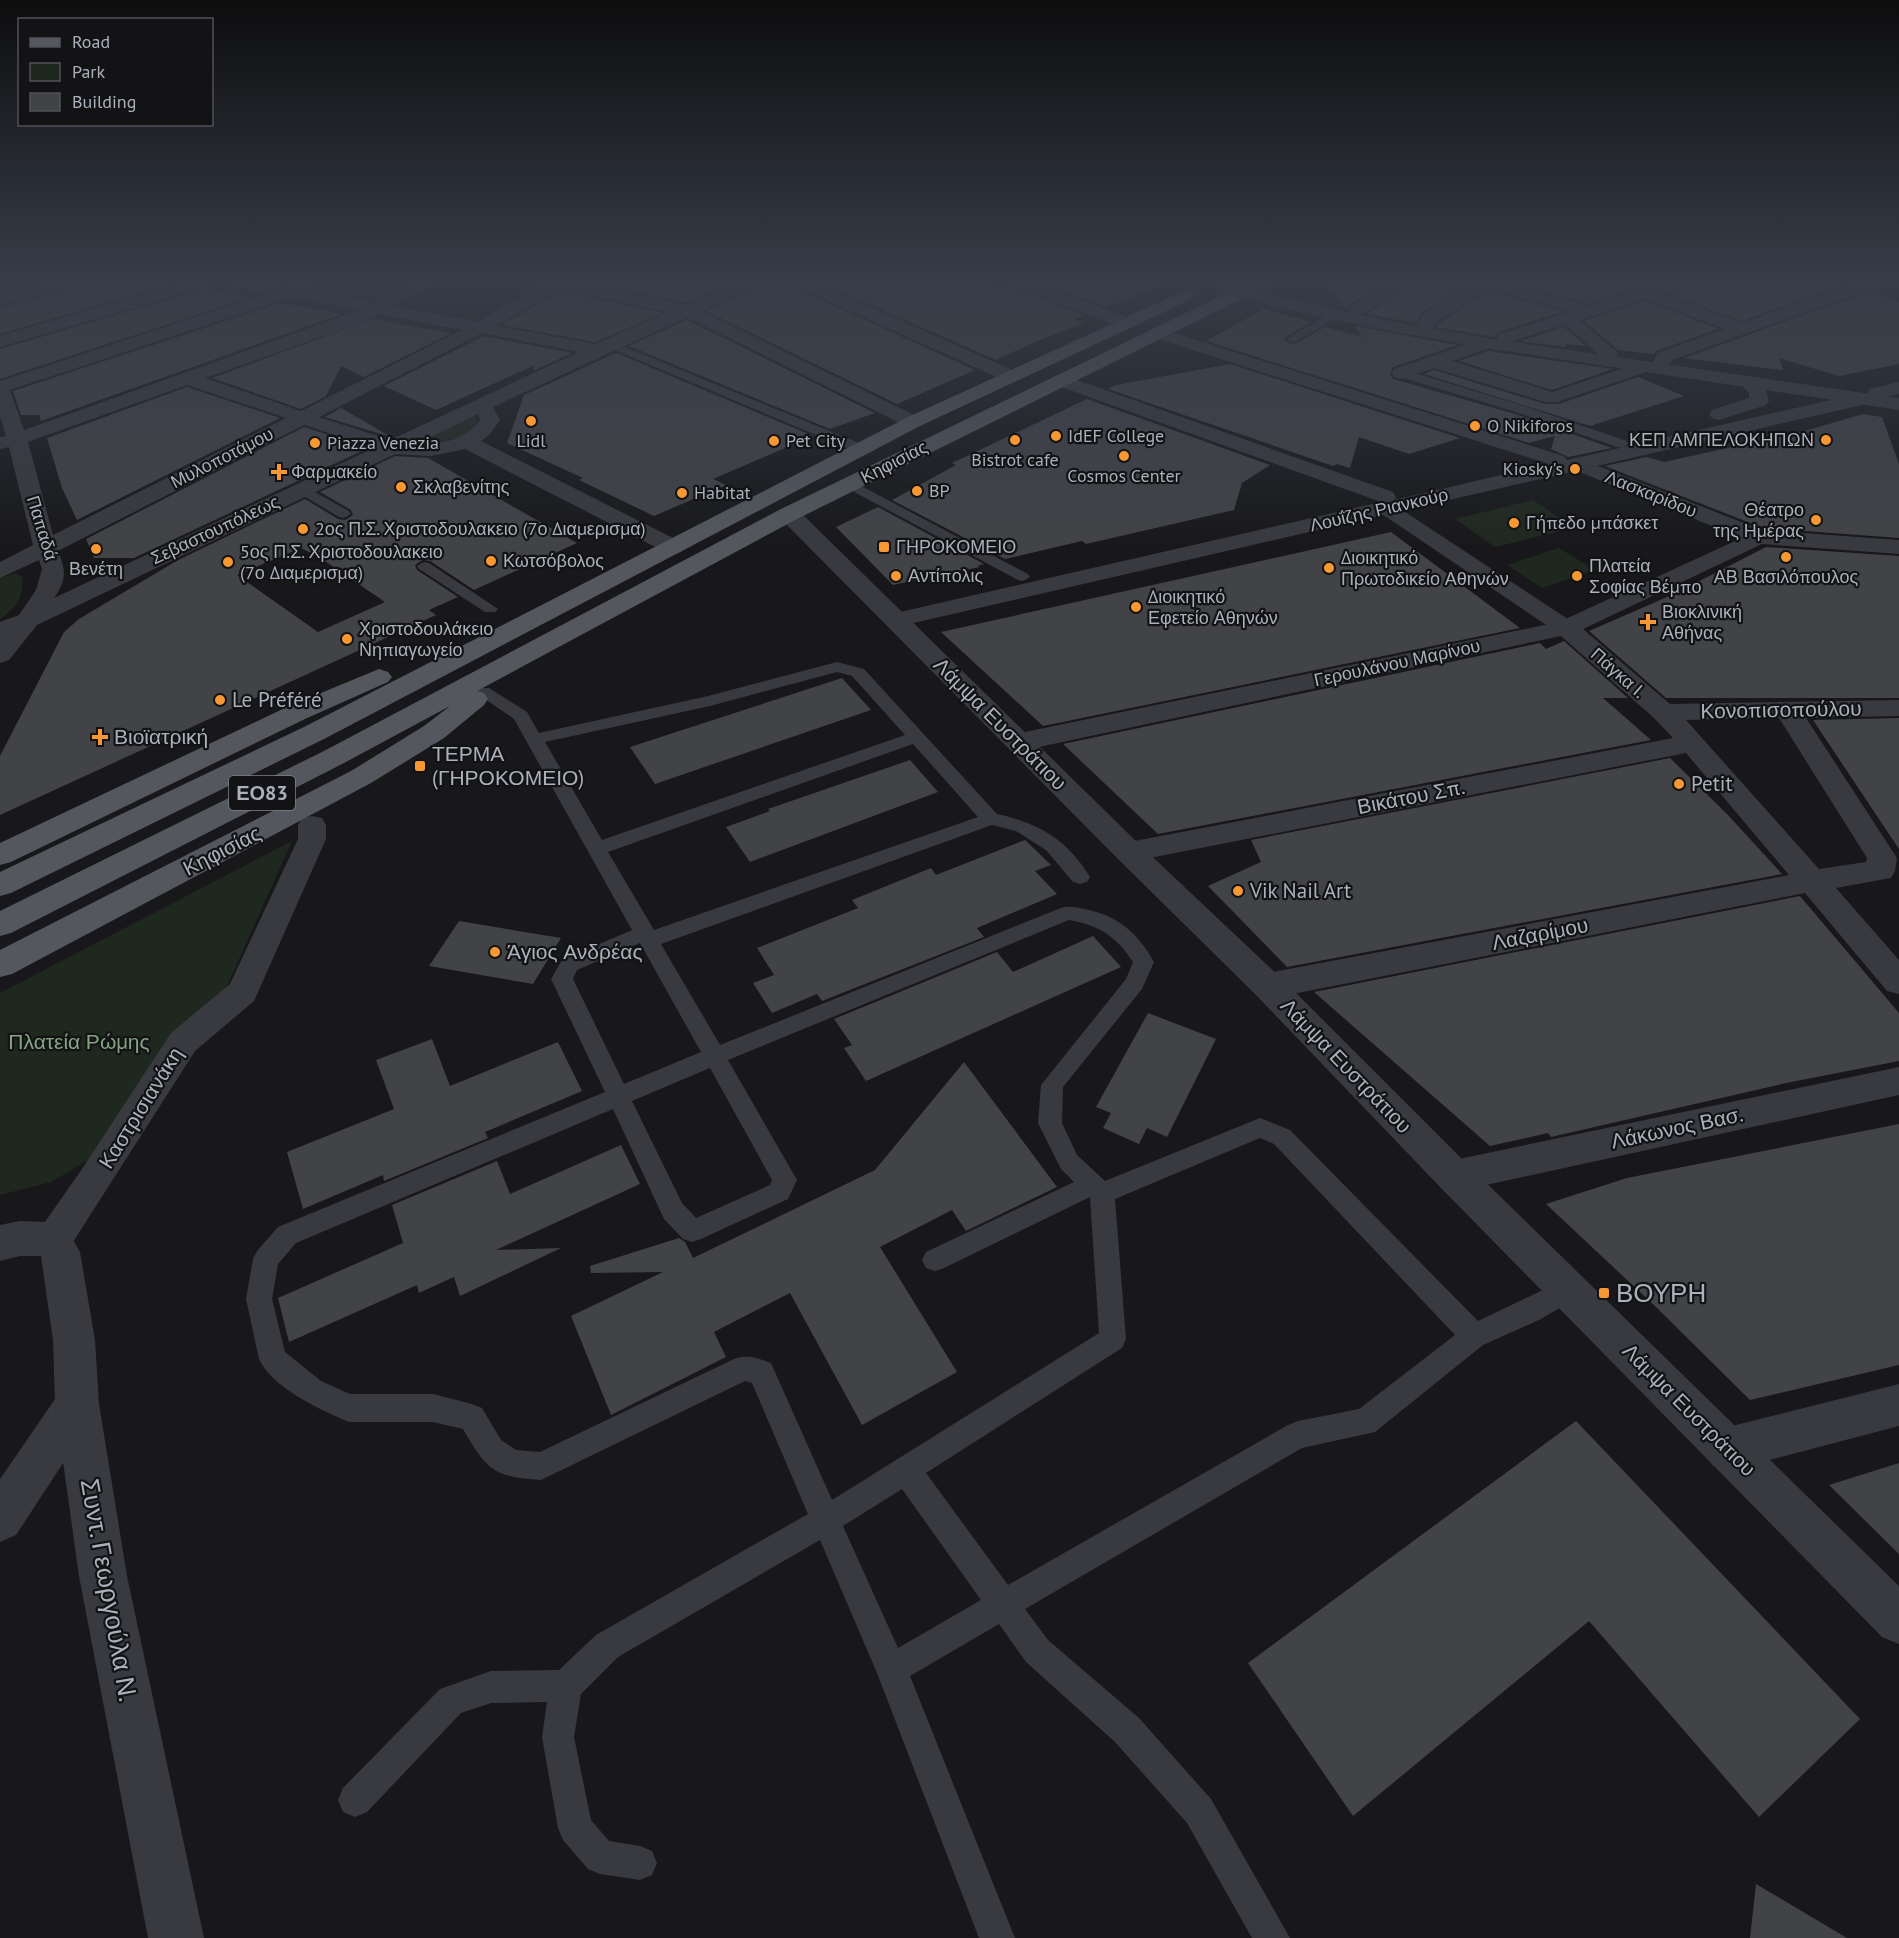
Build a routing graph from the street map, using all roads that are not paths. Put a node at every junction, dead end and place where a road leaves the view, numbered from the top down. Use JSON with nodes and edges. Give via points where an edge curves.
{"nodes":[{"id":1,"x":60,"y":367,"type":"edge"},
{"id":2,"x":215,"y":367,"type":"edge"},
{"id":3,"x":401,"y":367,"type":"edge"},
{"id":4,"x":560,"y":367,"type":"edge"},
{"id":5,"x":655,"y":367,"type":"edge"},
{"id":6,"x":803,"y":367,"type":"edge"},
{"id":7,"x":991,"y":367,"type":"edge"},
{"id":8,"x":1029,"y":367,"type":"edge"},
{"id":9,"x":1086,"y":367,"type":"edge"},
{"id":10,"x":1267,"y":367,"type":"edge"},
{"id":11,"x":1418,"y":367,"type":"edge"},
{"id":12,"x":1453,"y":367,"type":"edge"},
{"id":13,"x":1642,"y":367,"type":"edge"},
{"id":14,"x":1646,"y":367,"type":"edge"},
{"id":15,"x":1690,"y":367,"type":"edge"},
{"id":16,"x":1401,"y":373,"type":"joint"},
{"id":17,"x":1010,"y":376,"type":"junction"},
{"id":18,"x":185,"y":378,"type":"junction"},
{"id":19,"x":1060,"y":380,"type":"junction"},
{"id":20,"x":1749,"y":383,"type":"junction"},
{"id":21,"x":0,"y":387,"type":"edge"},
{"id":22,"x":1899,"y":388,"type":"edge"},
{"id":23,"x":1869,"y":396,"type":"junction"},
{"id":24,"x":1899,"y":396,"type":"edge"},
{"id":25,"x":1552,"y":398,"type":"junction"},
{"id":26,"x":1899,"y":404,"type":"edge"},
{"id":27,"x":478,"y":406,"type":"junction"},
{"id":28,"x":1520,"y":409,"type":"junction"},
{"id":29,"x":304,"y":417,"type":"junction"},
{"id":30,"x":913,"y":422,"type":"junction"},
{"id":31,"x":8,"y":441,"type":"edge"},
{"id":32,"x":465,"y":441,"type":"junction"},
{"id":33,"x":1622,"y":444,"type":"junction"},
{"id":34,"x":390,"y":447,"type":"junction"},
{"id":35,"x":861,"y":449,"type":"junction"},
{"id":36,"x":1567,"y":462,"type":"junction"},
{"id":37,"x":850,"y":484,"type":"junction"},
{"id":38,"x":302,"y":489,"type":"junction"},
{"id":39,"x":1386,"y":503,"type":"junction"},
{"id":40,"x":344,"y":514,"type":"dead end"},
{"id":41,"x":789,"y":514,"type":"junction"},
{"id":42,"x":1759,"y":537,"type":"junction"},
{"id":43,"x":45,"y":547,"type":"junction"},
{"id":44,"x":673,"y":547,"type":"junction"},
{"id":45,"x":1899,"y":547,"type":"edge"},
{"id":46,"x":424,"y":566,"type":"dead end"},
{"id":47,"x":0,"y":571,"type":"edge"},
{"id":48,"x":1023,"y":577,"type":"junction"},
{"id":49,"x":490,"y":609,"type":"dead end"},
{"id":50,"x":891,"y":614,"type":"junction"},
{"id":51,"x":28,"y":620,"type":"junction"},
{"id":52,"x":1566,"y":628,"type":"junction"},
{"id":53,"x":0,"y":630,"type":"edge"},
{"id":54,"x":493,"y":642,"type":"junction"},
{"id":55,"x":0,"y":655,"type":"edge"},
{"id":56,"x":521,"y":658,"type":"junction"},
{"id":57,"x":483,"y":692,"type":"junction"},
{"id":58,"x":1899,"y":708,"type":"edge"},
{"id":59,"x":1787,"y":709,"type":"junction"},
{"id":60,"x":1664,"y":712,"type":"junction"},
{"id":61,"x":916,"y":737,"type":"junction"},
{"id":62,"x":534,"y":739,"type":"junction"},
{"id":63,"x":1020,"y":742,"type":"junction"},
{"id":64,"x":1693,"y":742,"type":"junction"},
{"id":65,"x":991,"y":819,"type":"junction"},
{"id":66,"x":312,"y":825,"type":"dead end"},
{"id":67,"x":597,"y":849,"type":"junction"},
{"id":68,"x":1129,"y":852,"type":"junction"},
{"id":69,"x":0,"y":855,"type":"edge"},
{"id":70,"x":1080,"y":877,"type":"dead end"},
{"id":71,"x":1812,"y":881,"type":"junction"},
{"id":72,"x":0,"y":885,"type":"edge"},
{"id":73,"x":0,"y":925,"type":"edge"},
{"id":74,"x":647,"y":937,"type":"junction"},
{"id":75,"x":0,"y":965,"type":"edge"},
{"id":76,"x":1899,"y":982,"type":"edge"},
{"id":77,"x":1268,"y":986,"type":"junction"},
{"id":78,"x":715,"y":1056,"type":"junction"},
{"id":79,"x":1899,"y":1081,"type":"edge"},
{"id":80,"x":619,"y":1097,"type":"junction"},
{"id":81,"x":1454,"y":1176,"type":"junction"},
{"id":82,"x":1098,"y":1189,"type":"junction"},
{"id":83,"x":52,"y":1241,"type":"junction"},
{"id":84,"x":0,"y":1243,"type":"edge"},
{"id":85,"x":935,"y":1260,"type":"dead end"},
{"id":86,"x":1568,"y":1290,"type":"junction"},
{"id":87,"x":1474,"y":1336,"type":"junction"},
{"id":88,"x":77,"y":1404,"type":"junction"},
{"id":89,"x":1899,"y":1405,"type":"edge"},
{"id":90,"x":1728,"y":1449,"type":"junction"},
{"id":91,"x":906,"y":1470,"type":"junction"},
{"id":92,"x":0,"y":1519,"type":"edge"},
{"id":93,"x":826,"y":1521,"type":"junction"},
{"id":94,"x":1003,"y":1604,"type":"junction"},
{"id":95,"x":1899,"y":1620,"type":"edge"},
{"id":96,"x":891,"y":1669,"type":"junction"},
{"id":97,"x":566,"y":1686,"type":"junction"},
{"id":98,"x":354,"y":1800,"type":"dead end"},
{"id":99,"x":640,"y":1863,"type":"dead end"},
{"id":100,"x":176,"y":1938,"type":"edge"},
{"id":101,"x":997,"y":1938,"type":"edge"},
{"id":102,"x":1272,"y":1938,"type":"edge"}],
"edges":[{"from":1,"to":21,"type":"street"},
{"from":2,"to":18,"type":"street"},
{"from":3,"to":29,"type":"street","name":"Μυλοποτάμου"},
{"from":4,"to":27,"type":"street","name":"Σεβαστουπόλεως"},
{"from":5,"to":35,"type":"lane"},
{"from":6,"to":30,"type":"street"},
{"from":7,"to":17,"type":"street"},
{"from":8,"to":17,"type":"main road","name":"Κηφισίας","number":"ΕΟ83"},
{"from":9,"to":19,"type":"main road","name":"Κηφισίας","number":"ΕΟ83"},
{"from":10,"to":36,"type":"street","name":"Λασκαρίδου"},
{"from":11,"to":16,"type":"street"},
{"from":12,"to":25,"type":"street"},
{"from":13,"to":25,"type":"street"},
{"from":14,"to":20,"type":"street"},
{"from":15,"to":23,"type":"street"},
{"from":16,"to":28,"type":"lane"},
{"from":17,"to":30,"type":"main road","name":"Κηφισίας","number":"ΕΟ83"},
{"from":18,"to":29,"type":"street"},
{"from":18,"to":31,"type":"street"},
{"from":19,"to":37,"type":"main road","name":"Κηφισίας","number":"ΕΟ83"},
{"from":19,"to":39,"type":"street","name":"Πάγκα Ι."},
{"from":20,"to":23,"type":"street"},
{"from":20,"to":33,"type":"street","name":"Λουΐζης Ριανκούρ","via":[[1758,392],[1759,401]]},
{"from":21,"to":31,"type":"street","name":"Παπαδά"},
{"from":22,"to":23,"type":"street","name":"Λουΐζης Ριανκούρ"},
{"from":23,"to":24,"type":"street"},
{"from":23,"to":26,"type":"street"},
{"from":23,"to":36,"type":"street","name":"Λουΐζης Ριανκούρ"},
{"from":25,"to":28,"type":"street"},
{"from":27,"to":32,"type":"street","via":[[488,412],[490,420],[486,428]]},
{"from":27,"to":34,"type":"street","name":"Σεβαστουπόλεως"},
{"from":28,"to":33,"type":"lane"},
{"from":29,"to":34,"type":"street"},
{"from":29,"to":43,"type":"street","name":"Μυλοποτάμου"},
{"from":30,"to":35,"type":"main road","name":"Κηφισίας","number":"ΕΟ83"},
{"from":31,"to":43,"type":"street","name":"Παπαδά"},
{"from":32,"to":34,"type":"street","via":[[424,450]]},
{"from":32,"to":44,"type":"street"},
{"from":33,"to":36,"type":"street","name":"Λουΐζης Ριανκούρ"},
{"from":34,"to":38,"type":"street","name":"Σεβαστουπόλεως"},
{"from":35,"to":44,"type":"main road","name":"Κηφισίας","number":"ΕΟ83"},
{"from":36,"to":39,"type":"street","name":"Λουΐζης Ριανκούρ"},
{"from":36,"to":42,"type":"street","name":"Λασκαρίδου"},
{"from":37,"to":41,"type":"main road","name":"Κηφισίας","number":"ΕΟ83"},
{"from":37,"to":48,"type":"lane"},
{"from":38,"to":40,"type":"lane"},
{"from":38,"to":51,"type":"street","name":"Σεβαστουπόλεως"},
{"from":39,"to":48,"type":"street","name":"Λουΐζης Ριανκούρ","via":[[1201,536]]},
{"from":39,"to":50,"type":"street","name":"Λουΐζης Ριανκούρ"},
{"from":39,"to":52,"type":"street","name":"Πάγκα Ι."},
{"from":41,"to":50,"type":"street","name":"Λάμψα Ευστράτιου"},
{"from":41,"to":56,"type":"main road","name":"Κηφισίας","number":"ΕΟ83"},
{"from":42,"to":45,"type":"street"},
{"from":42,"to":52,"type":"street","name":"Γερουλάνου Μαρίνου"},
{"from":43,"to":47,"type":"street","name":"Μυλοποτάμου"},
{"from":43,"to":51,"type":"street","name":"Παπαδά","via":[[54,570],[52,580]]},
{"from":44,"to":54,"type":"main road","name":"Κηφισίας","number":"ΕΟ83"},
{"from":46,"to":49,"type":"lane"},
{"from":48,"to":50,"type":"street","name":"Λουΐζης Ριανκούρ"},
{"from":50,"to":63,"type":"street","name":"Λάμψα Ευστράτιου"},
{"from":51,"to":53,"type":"street","name":"Σεβαστουπόλεως"},
{"from":51,"to":55,"type":"street","name":"Παπαδά"},
{"from":52,"to":60,"type":"street","name":"Πάγκα Ι."},
{"from":52,"to":63,"type":"street","name":"Γερουλάνου Μαρίνου"},
{"from":54,"to":69,"type":"main road","name":"Κηφισίας","number":"ΕΟ83","via":[[381,676]]},
{"from":54,"to":72,"type":"main road","name":"Κηφισίας","number":"ΕΟ83"},
{"from":56,"to":57,"type":"main road","name":"Κηφισίας","number":"ΕΟ83"},
{"from":56,"to":73,"type":"main road","name":"Κηφισίας","number":"ΕΟ83"},
{"from":57,"to":62,"type":"lane","via":[[521,716]]},
{"from":57,"to":75,"type":"main road","name":"Κηφισίας","number":"ΕΟ83","via":[[434,732],[361,777]]},
{"from":58,"to":59,"type":"street","name":"Κονοπισοπούλου"},
{"from":59,"to":60,"type":"street","name":"Κονοπισοπούλου"},
{"from":59,"to":71,"type":"street","via":[[1882,858],[1880,871]]},
{"from":60,"to":64,"type":"street","name":"Πάγκα Ι."},
{"from":61,"to":62,"type":"lane","via":[[858,672],[837,667],[710,701]]},
{"from":61,"to":65,"type":"lane"},
{"from":61,"to":67,"type":"lane"},
{"from":62,"to":67,"type":"lane"},
{"from":63,"to":68,"type":"street","name":"Λάμψα Ευστράτιου"},
{"from":64,"to":68,"type":"street","name":"Βικάτου Σπ."},
{"from":64,"to":71,"type":"street","name":"Πάγκα Ι."},
{"from":65,"to":70,"type":"lane","via":[[1022,826],[1053,845]]},
{"from":65,"to":74,"type":"lane"},
{"from":66,"to":83,"type":"street","name":"Καστρισιανάκη","via":[[312,839],[243,992],[183,1042],[96,1180]]},
{"from":67,"to":74,"type":"lane"},
{"from":68,"to":77,"type":"street","name":"Λάμψα Ευστράτιου"},
{"from":71,"to":76,"type":"street","name":"Πάγκα Ι."},
{"from":71,"to":77,"type":"street","name":"Λαζαρίμου"},
{"from":74,"to":78,"type":"lane"},
{"from":74,"to":80,"type":"lane","via":[[569,965],[562,979]]},
{"from":77,"to":81,"type":"street","name":"Λάμψα Ευστράτιου"},
{"from":78,"to":80,"type":"lane"},
{"from":78,"to":80,"type":"lane","via":[[785,1179],[778,1192],[692,1231],[673,1212]]},
{"from":78,"to":82,"type":"lane","via":[[1068,913],[1096,917],[1128,936],[1144,962],[1134,983],[1052,1085],[1050,1123],[1069,1162]]},
{"from":79,"to":81,"type":"street","name":"Λάκωνος Βασ."},
{"from":80,"to":93,"type":"lane","via":[[287,1235],[266,1259],[259,1299],[273,1359],[311,1390],[349,1408],[433,1408],[472,1418],[491,1450],[512,1464],[541,1466],[744,1368],[761,1372]]},
{"from":81,"to":86,"type":"street","name":"Λάμψα Ευστράτιου"},
{"from":82,"to":85,"type":"lane"},
{"from":82,"to":87,"type":"lane","via":[[1260,1128],[1282,1137]]},
{"from":82,"to":91,"type":"lane","via":[[1113,1339]]},
{"from":83,"to":84,"type":"street","via":[[20,1238]]},
{"from":83,"to":88,"type":"street","name":"Συντ. Γεωργούλα Ν.","via":[[60,1252],[72,1329]]},
{"from":86,"to":87,"type":"lane"},
{"from":86,"to":90,"type":"street","name":"Λάμψα Ευστράτιου"},
{"from":87,"to":94,"type":"lane","via":[[1365,1422],[1298,1435]]},
{"from":88,"to":92,"type":"street"},
{"from":88,"to":100,"type":"street","name":"Συντ. Γεωργούλα Ν.","via":[[103,1576]]},
{"from":89,"to":90,"type":"street"},
{"from":90,"to":95,"type":"street","name":"Λάμψα Ευστράτιου"},
{"from":91,"to":93,"type":"lane"},
{"from":91,"to":94,"type":"lane"},
{"from":93,"to":96,"type":"lane"},
{"from":93,"to":97,"type":"lane","via":[[607,1646]]},
{"from":94,"to":96,"type":"lane"},
{"from":94,"to":102,"type":"lane","via":[[1038,1651],[1127,1730],[1199,1811]]},
{"from":96,"to":101,"type":"lane"},
{"from":97,"to":98,"type":"lane","via":[[491,1687],[451,1701]]},
{"from":97,"to":99,"type":"lane","via":[[558,1737],[575,1828],[600,1857]]}]}
